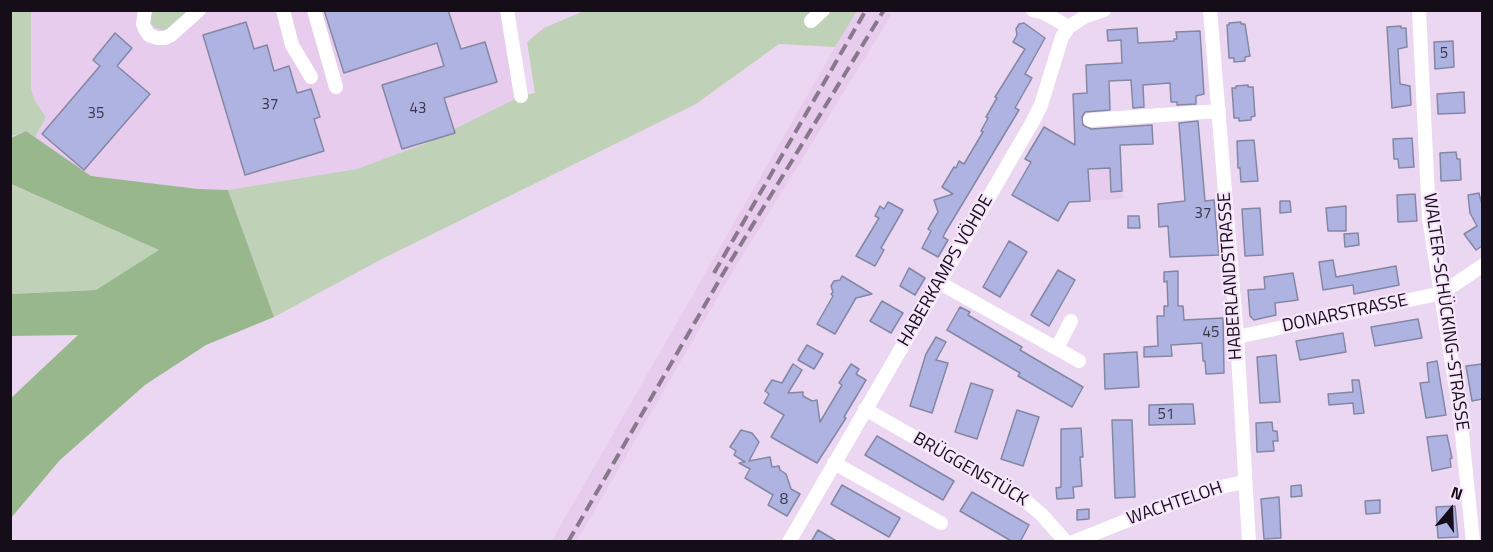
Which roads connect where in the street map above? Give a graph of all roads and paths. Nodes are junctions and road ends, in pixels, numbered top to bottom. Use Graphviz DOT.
graph roads {
  1 [pos="145,10"];
  2 [pos="199,10"];
  3 [pos="283,10"];
  4 [pos="314,10"];
  5 [pos="507,10"];
  6 [pos="823,10"];
  7 [pos="1033,10"];
  8 [pos="1104,10"];
  9 [pos="1210,10"];
  10 [pos="1419,10"];
  11 [pos="811,21"];
  12 [pos="1070,27"];
  13 [pos="311,76"];
  14 [pos="336,87"];
  15 [pos="521,96"];
  16 [pos="1219,111"];
  17 [pos="1090,120"];
  18 [pos="1482,266"];
  19 [pos="940,283"];
  20 [pos="1442,293"];
  21 [pos="1071,321"];
  22 [pos="1237,337"];
  23 [pos="1057,348"];
  24 [pos="1080,361"];
  25 [pos="865,410"];
  26 [pos="834,463"];
  27 [pos="1244,482"];
  28 [pos="941,524"];
  29 [pos="789,542"];
  30 [pos="1066,542"];
  31 [pos="1072,542"];
  32 [pos="1249,542"];
  33 [pos="1473,542"];
  1 -- 2 [label="street"];
  3 -- 13 [label="street"];
  4 -- 14 [label="street"];
  5 -- 15 [label="street"];
  6 -- 11 [label="street"];
  7 -- 12 [label="street"];
  8 -- 12 [label="street"];
  9 -- 16 [label="street, HABERLANDSTRASSE"];
  10 -- 20 [label="street, WALTER-SCHÜCKING-STRASSE"];
  12 -- 19 [label="street, HABERKAMPS VÖHDE"];
  16 -- 17 [label="street"];
  16 -- 22 [label="street, HABERLANDSTRASSE"];
  18 -- 20 [label="street, DONARSTRASSE"];
  19 -- 23 [label="street"];
  19 -- 25 [label="street, HABERKAMPS VÖHDE"];
  20 -- 22 [label="street, DONARSTRASSE"];
  20 -- 33 [label="street, WALTER-SCHÜCKING-STRASSE"];
  21 -- 23 [label="street"];
  22 -- 27 [label="street, HABERLANDSTRASSE"];
  23 -- 24 [label="street"];
  25 -- 26 [label="street, HABERKAMPS VÖHDE"];
  25 -- 30 [label="street, BRÜGGENSTÜCK"];
  26 -- 28 [label="street"];
  26 -- 29 [label="street, HABERKAMPS VÖHDE"];
  27 -- 31 [label="street, WACHTELOH"];
  27 -- 32 [label="street, HABERLANDSTRASSE"];
}
